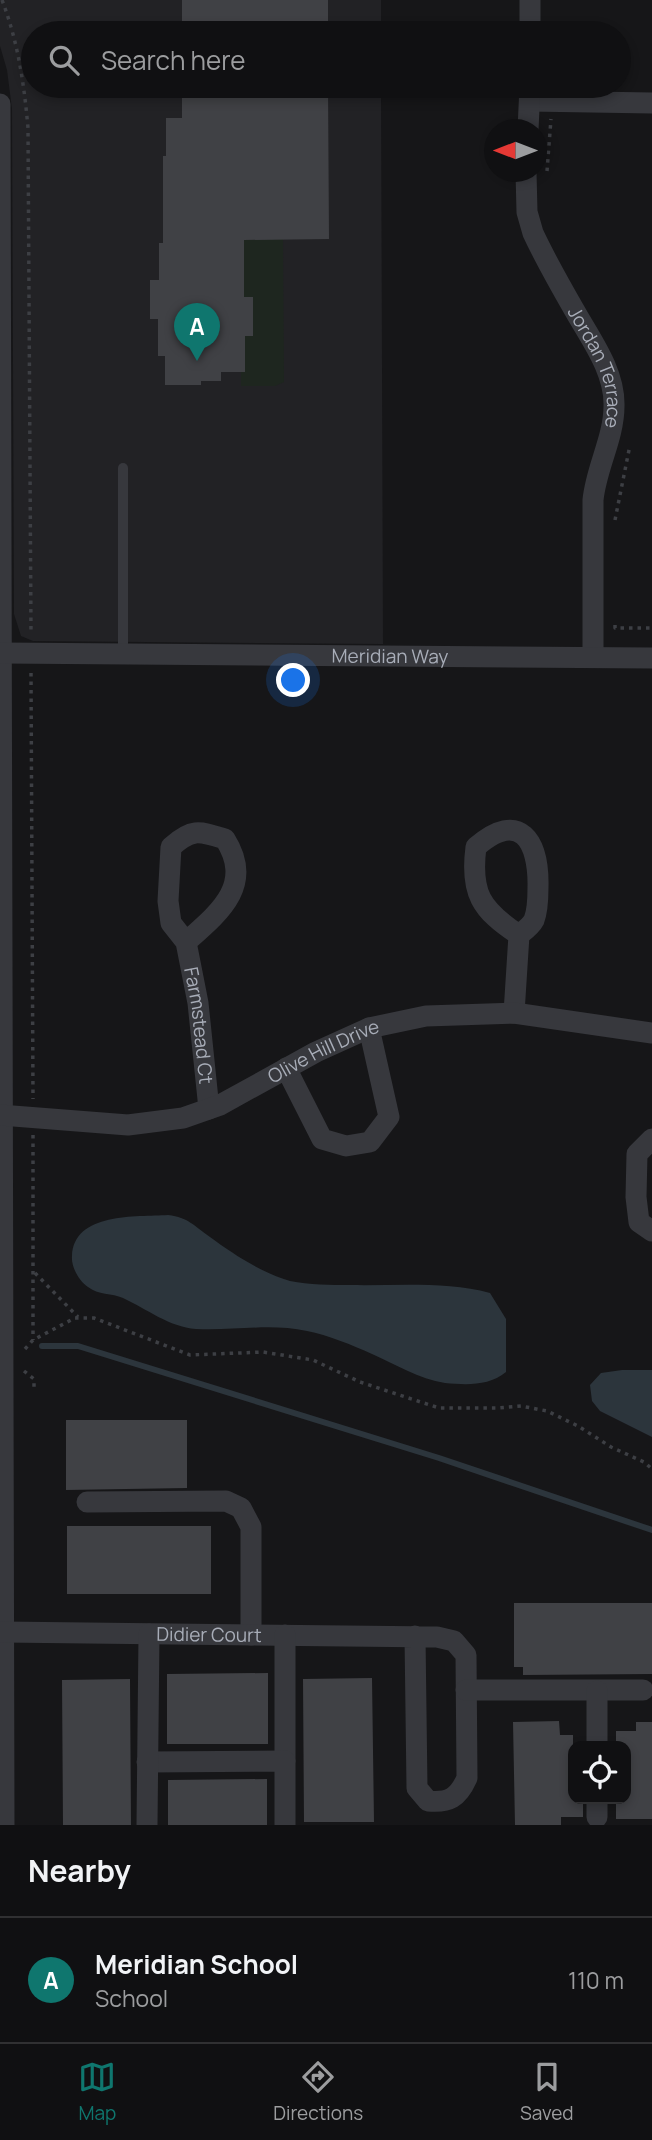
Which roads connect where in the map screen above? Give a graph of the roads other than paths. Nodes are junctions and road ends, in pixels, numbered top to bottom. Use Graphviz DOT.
graph roads {
  1 [pos="530,0"];
  2 [pos="530,21"];
  3 [pos="530,98"];
  4 [pos="584,98"];
  5 [pos="652,103"];
  6 [pos="0,104"];
  7 [pos="529,119"];
  8 [pos="526,182"];
  9 [pos="1,192"];
  10 [pos="123,468"];
  11 [pos="1,506"];
  12 [pos="2,653"];
  13 [pos="124,653"];
  14 [pos="593,657"];
  15 [pos="652,658"];
  16 [pos="1,810"];
  17 [pos="519,935"];
  18 [pos="186,942"];
  19 [pos="513,1013"];
  20 [pos="369,1028"];
  21 [pos="652,1033"];
  22 [pos="286,1068"];
  23 [pos="209,1109"];
  24 [pos="1,1115"];
  25 [pos="652,1139"];
  26 [pos="652,1231"];
  27 [pos="87,1502"];
  28 [pos="3,1632"];
  29 [pos="149,1634"];
  30 [pos="251,1635"];
  31 [pos="285,1635"];
  32 [pos="415,1636"];
  33 [pos="466,1690"];
  34 [pos="643,1690"];
  35 [pos="597,1691"];
  36 [pos="597,1741"];
  37 [pos="285,1761"];
  38 [pos="147,1762"];
  39 [pos="4,1825"];
  40 [pos="147,1825"];
  41 [pos="285,1825"];
  1 -- 2 [label="street"];
  3 -- 7 [label="street"];
  4 -- 5 [label="street"];
  6 -- 9 [label="street"];
  8 -- 14 [label="street, Jordan Terrace"];
  9 -- 11 [label="street"];
  10 -- 13 [label="lane"];
  11 -- 12 [label="street"];
  12 -- 13 [label="street, Meridian Way"];
  12 -- 16 [label="street"];
  13 -- 14 [label="street, Meridian Way"];
  14 -- 15 [label="street, Meridian Way"];
  16 -- 24 [label="street"];
  17 -- 17 [label="street"];
  17 -- 19 [label="street"];
  18 -- 18 [label="street, Farmstead Ct"];
  18 -- 23 [label="street, Farmstead Ct"];
  19 -- 20 [label="street, Olive Hill Drive"];
  19 -- 21 [label="street, Olive Hill Drive"];
  20 -- 22 [label="street, Olive Hill Drive"];
  20 -- 22 [label="street"];
  22 -- 23 [label="street, Olive Hill Drive"];
  23 -- 24 [label="street, Olive Hill Drive"];
  24 -- 28 [label="street"];
  25 -- 26 [label="street"];
  27 -- 30 [label="street"];
  28 -- 29 [label="street, Didier Court"];
  28 -- 39 [label="street"];
  29 -- 30 [label="street, Didier Court"];
  29 -- 38 [label="street"];
  30 -- 31 [label="street, Didier Court"];
  31 -- 32 [label="street, Didier Court"];
  31 -- 37 [label="street"];
  32 -- 33 [label="street, Didier Court"];
  32 -- 33 [label="street, Didier Court"];
  33 -- 35 [label="street"];
  34 -- 35 [label="street"];
  35 -- 36 [label="street"];
  37 -- 38 [label="street"];
  37 -- 41 [label="street"];
  38 -- 40 [label="street"];
}
